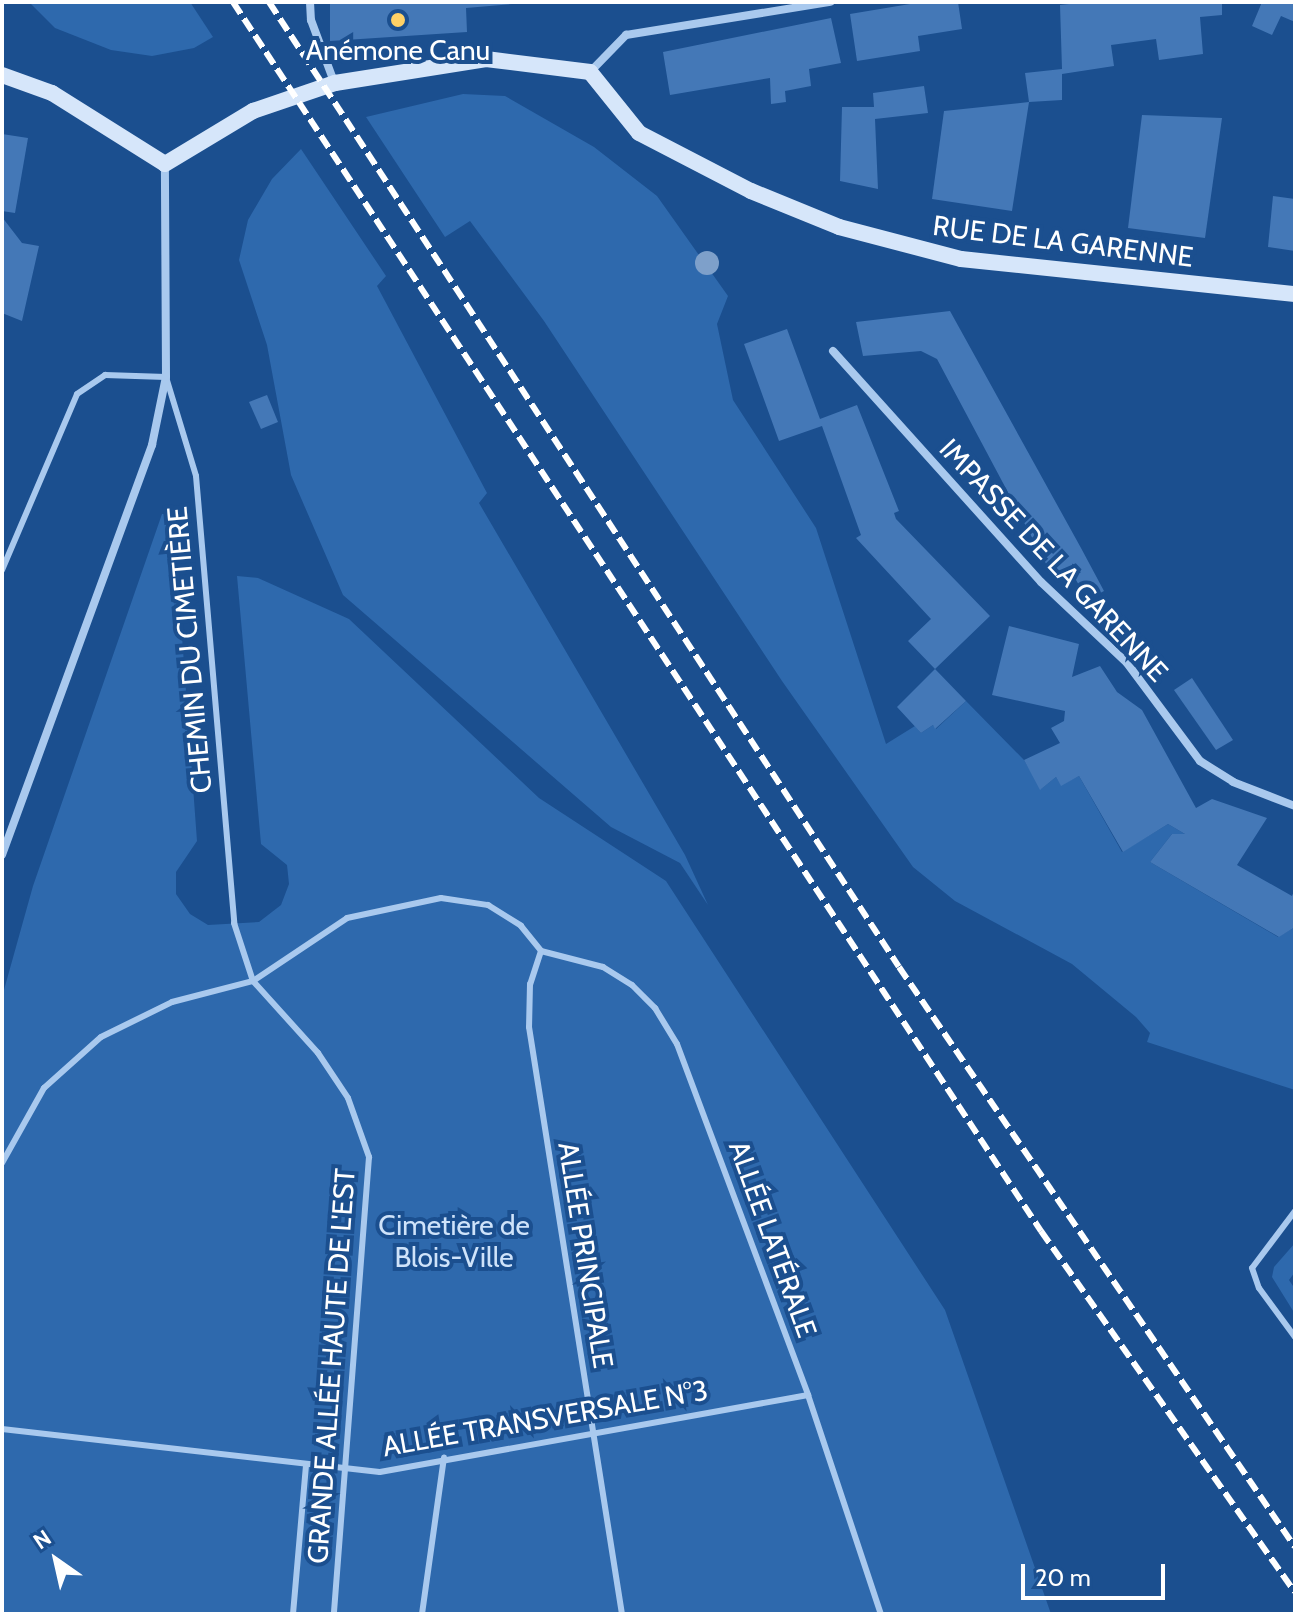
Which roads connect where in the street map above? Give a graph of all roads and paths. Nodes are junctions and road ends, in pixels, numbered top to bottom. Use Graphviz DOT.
graph roads {
  1 [pos="310,2"];
  2 [pos="830,2"];
  3 [pos="590,72"];
  4 [pos="2,75"];
  5 [pos="335,83"];
  6 [pos="165,164"];
  7 [pos="1295,294"];
  8 [pos="833,351"];
  9 [pos="166,377"];
  10 [pos="2,570"];
  11 [pos="1295,806"];
  12 [pos="2,855"];
  13 [pos="234,923"];
  14 [pos="541,951"];
  15 [pos="253,981"];
  16 [pos="2,1163"];
  17 [pos="1295,1211"];
  18 [pos="1295,1337"];
  19 [pos="808,1395"];
  20 [pos="2,1429"];
  21 [pos="591,1431"];
  22 [pos="444,1458"];
  23 [pos="306,1465"];
  24 [pos="345,1466"];
  25 [pos="293,1614"];
  26 [pos="334,1614"];
  27 [pos="422,1614"];
  28 [pos="622,1614"];
  29 [pos="881,1614"];
  1 -- 5 [label="street"];
  2 -- 3 [label="street"];
  3 -- 5 [label="street"];
  3 -- 7 [label="street, RUE DE LA GARENNE"];
  4 -- 6 [label="street"];
  5 -- 6 [label="street"];
  6 -- 9 [label="street"];
  8 -- 11 [label="street, IMPASSE DE LA GARENNE"];
  9 -- 10 [label="lane"];
  9 -- 12 [label="street"];
  9 -- 13 [label="lane, CHEMIN DU CIMETIÈRE"];
  13 -- 15 [label="lane, GRANDE ALLÉE HAUTE DE L'EST"];
  14 -- 15 [label="lane"];
  14 -- 19 [label="lane, ALLÉE LATÉRALE"];
  14 -- 21 [label="lane, ALLÉE PRINCIPALE"];
  15 -- 16 [label="lane"];
  15 -- 24 [label="lane, GRANDE ALLÉE HAUTE DE L'EST"];
  17 -- 18 [label="lane"];
  19 -- 21 [label="lane, ALLÉE TRANSVERSALE N°3"];
  19 -- 29 [label="lane, ALLÉE LATÉRALE"];
  20 -- 23 [label="lane, ALLÉE TRANSVERSALE N°3"];
  21 -- 22 [label="lane, ALLÉE TRANSVERSALE N°3"];
  21 -- 28 [label="lane, ALLÉE PRINCIPALE"];
  22 -- 24 [label="lane, ALLÉE TRANSVERSALE N°3"];
  22 -- 27 [label="lane"];
  23 -- 24 [label="lane, ALLÉE TRANSVERSALE N°3"];
  23 -- 25 [label="lane"];
  24 -- 26 [label="lane, GRANDE ALLÉE HAUTE DE L'EST"];
}
